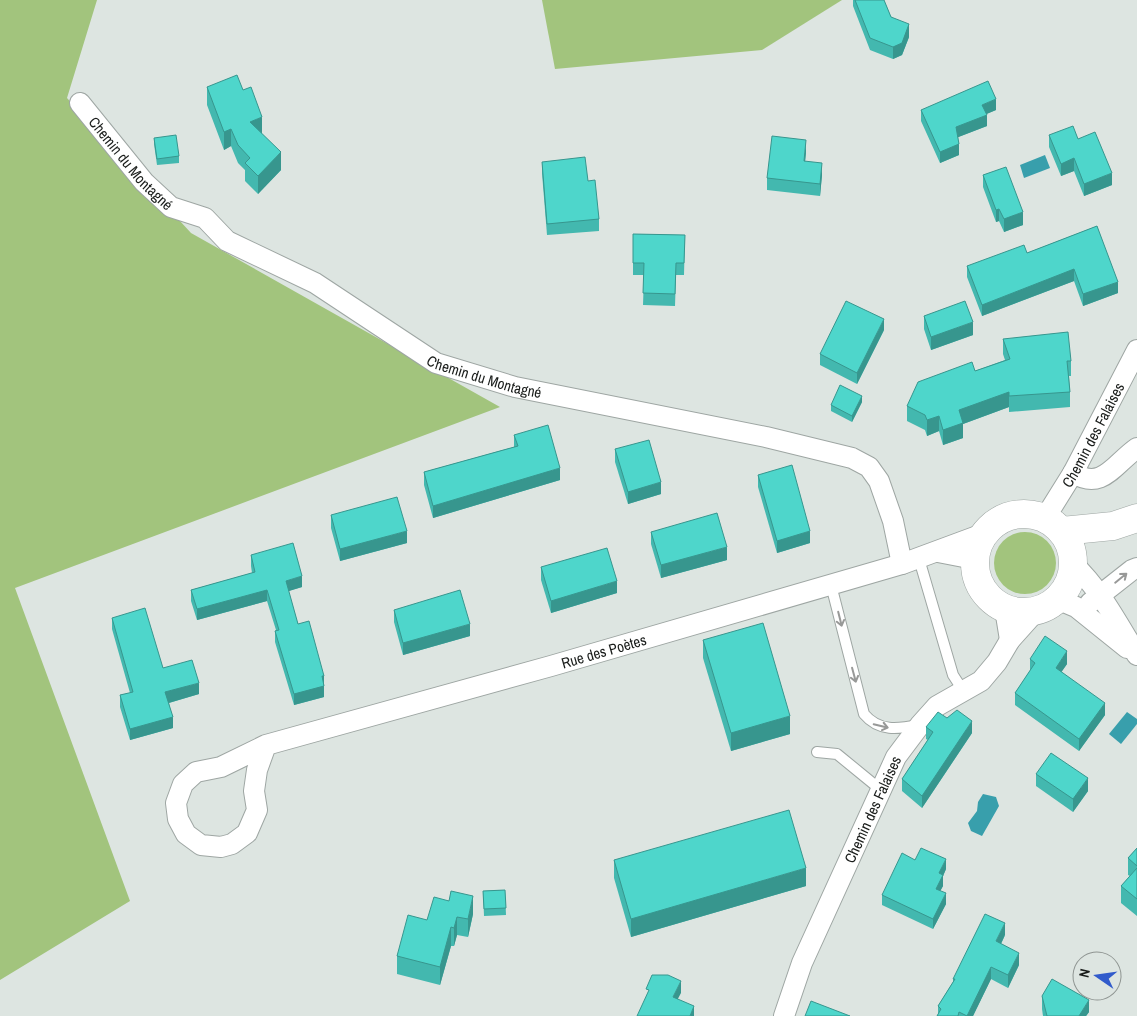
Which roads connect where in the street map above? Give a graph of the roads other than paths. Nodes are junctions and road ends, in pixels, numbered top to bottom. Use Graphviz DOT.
graph roads {
  1 [pos="80,103"];
  2 [pos="1137,350"];
  3 [pos="1137,448"];
  4 [pos="1072,473"];
  5 [pos="1125,522"];
  6 [pos="983,534"];
  7 [pos="1063,541"];
  8 [pos="938,552"];
  9 [pos="974,559"];
  10 [pos="911,561"];
  11 [pos="1137,568"];
  12 [pos="831,585"];
  13 [pos="1100,595"];
  14 [pos="1057,606"];
  15 [pos="1005,609"];
  16 [pos="1010,640"];
  17 [pos="1137,655"];
  18 [pos="964,692"];
  19 [pos="920,725"];
  20 [pos="266,745"];
  21 [pos="817,752"];
  22 [pos="881,790"];
  23 [pos="784,1016"];
  1 -- 10 [label="street, Chemin du Montagné"];
  2 -- 4 [label="street, Chemin des Falaises"];
  3 -- 4 [label="street"];
  4 -- 7 [label="street, Chemin des Falaises"];
  5 -- 7 [label="street"];
  6 -- 7 [label="street"];
  6 -- 8 [label="street, Rue des Poètes"];
  6 -- 9 [label="street"];
  7 -- 13 [label="street"];
  7 -- 14 [label="street"];
  8 -- 9 [label="street"];
  8 -- 10 [label="street, Rue des Poètes"];
  9 -- 15 [label="street"];
  10 -- 12 [label="street, Rue des Poètes"];
  10 -- 18 [label="lane"];
  13 -- 11 [label="street, one-way"];
  12 -- 19 [label="lane, one-way"];
  12 -- 20 [label="street, Rue des Poètes"];
  13 -- 14 [label="street"];
  13 -- 17 [label="street"];
  14 -- 15 [label="street"];
  14 -- 16 [label="street, Chemin des Falaises"];
  14 -- 17 [label="street"];
  15 -- 16 [label="street"];
  16 -- 18 [label="street, Chemin des Falaises"];
  18 -- 19 [label="street, Chemin des Falaises"];
  19 -- 22 [label="street, Chemin des Falaises"];
  20 -- 20 [label="street, Rue des Poètes"];
  21 -- 22 [label="lane"];
  22 -- 23 [label="street, Chemin des Falaises"];
}
